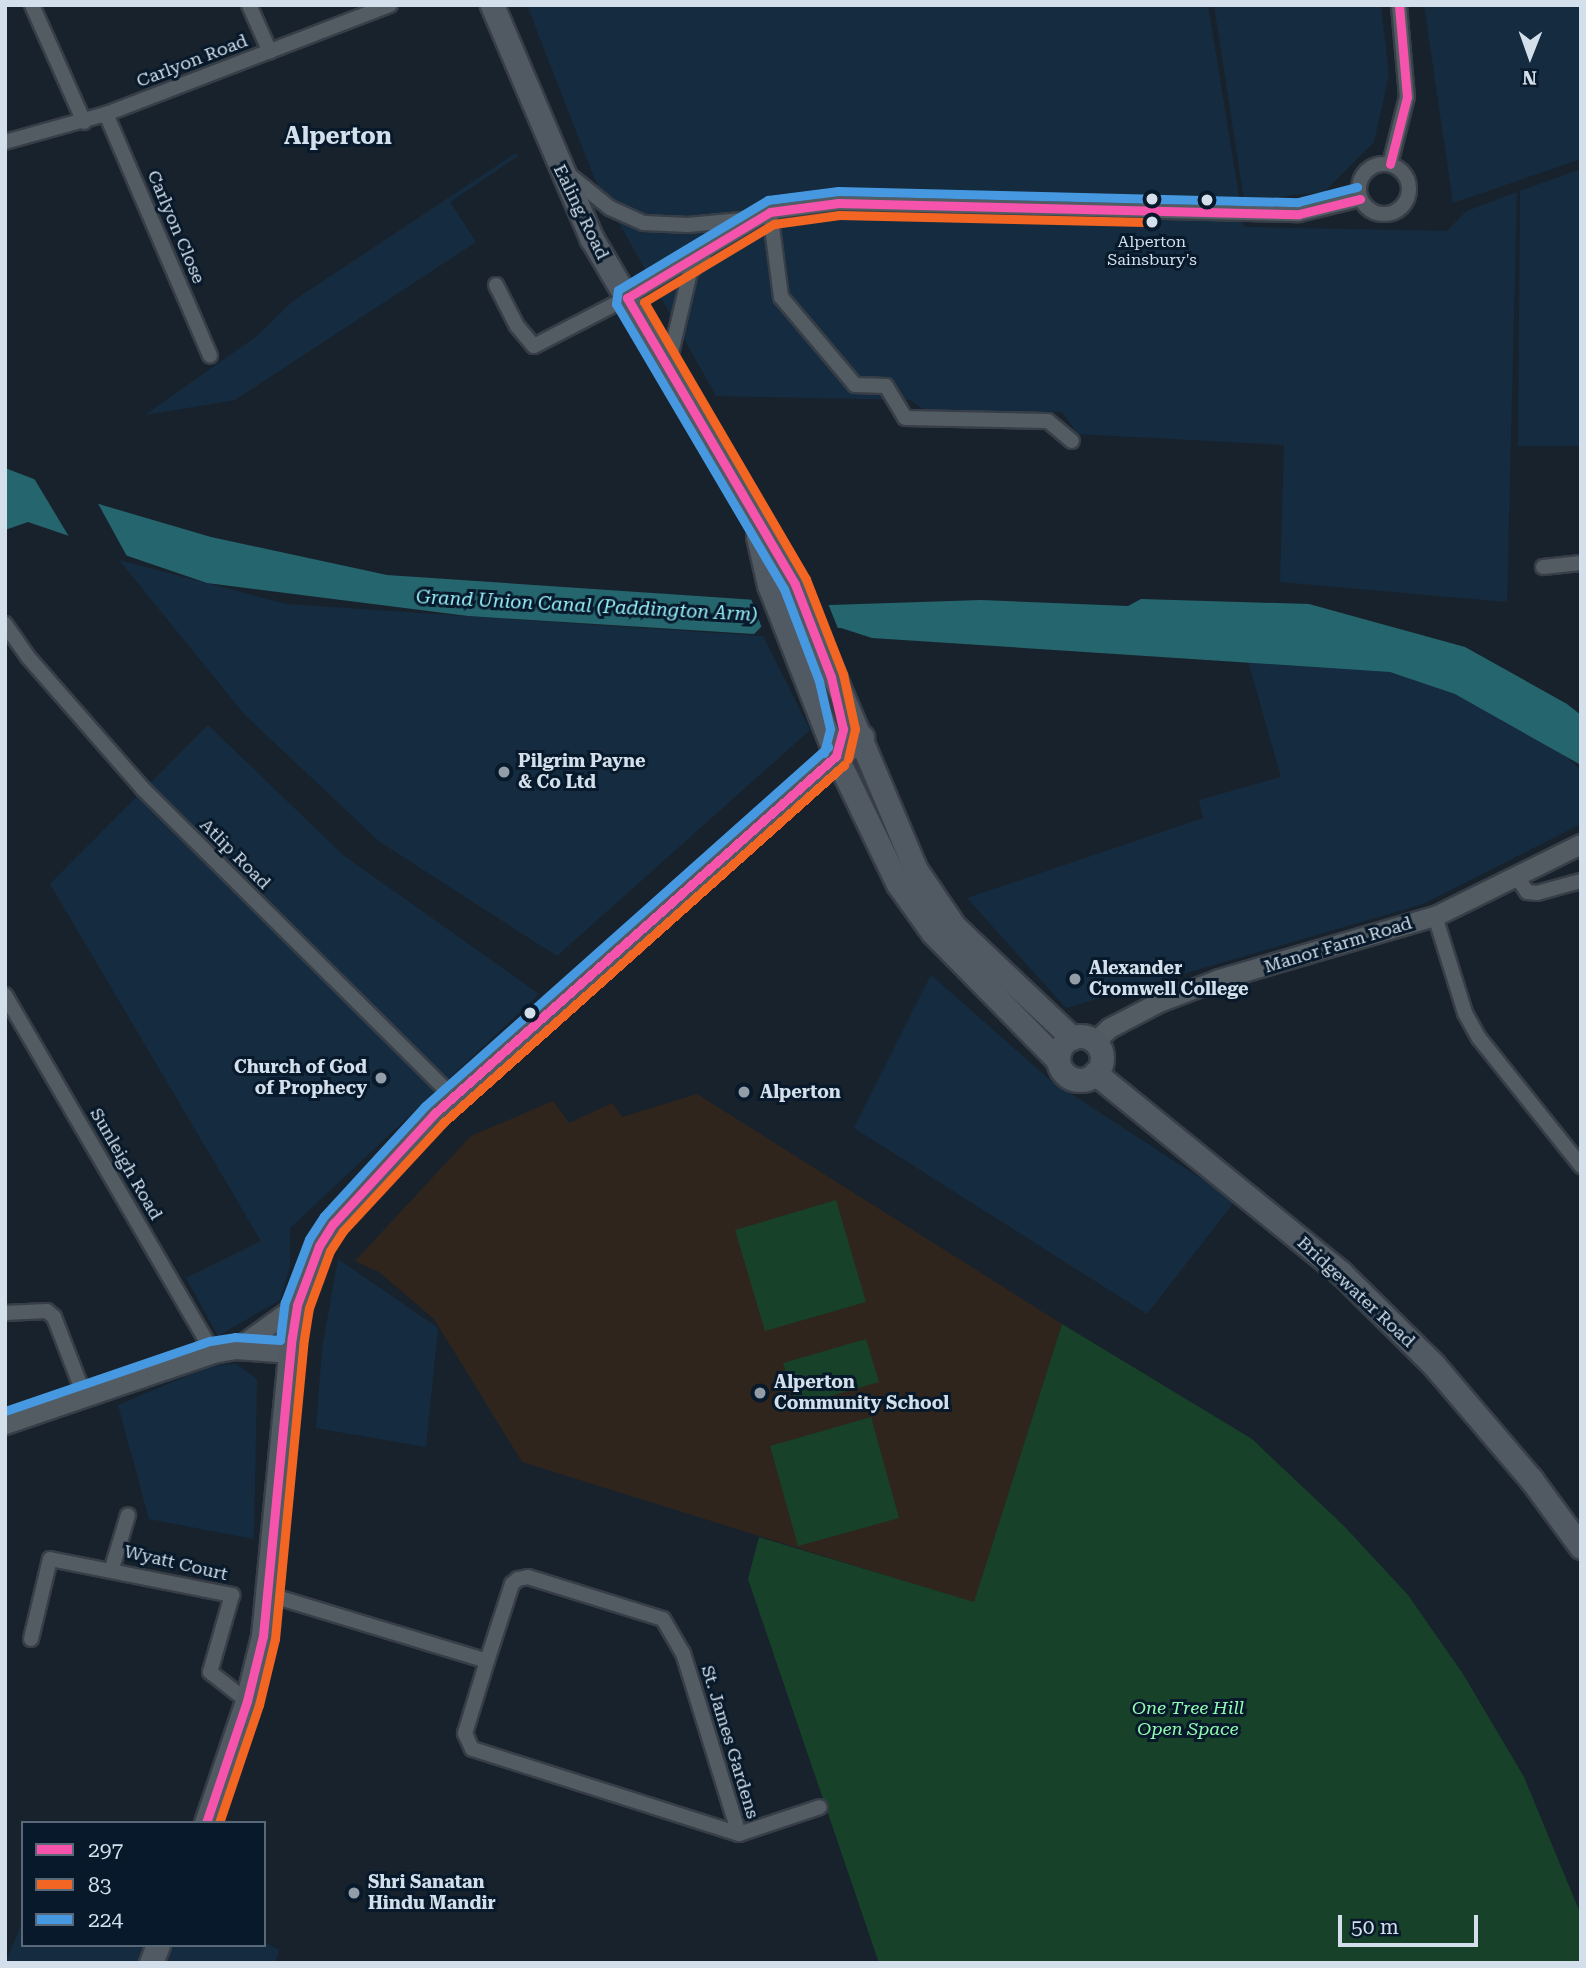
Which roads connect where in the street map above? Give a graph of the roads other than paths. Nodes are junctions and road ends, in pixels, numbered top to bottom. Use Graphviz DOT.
graph roads {
  1 [pos="32,5"];
  2 [pos="249,5"];
  3 [pos="390,5"];
  4 [pos="492,5"];
  5 [pos="1399,5"];
  6 [pos="270,52"];
  7 [pos="106,114"];
  8 [pos="84,122"];
  9 [pos="5,142"];
  10 [pos="557,163"];
  11 [pos="1390,164"];
  12 [pos="1360,199"];
  13 [pos="765,215"];
  14 [pos="712,245"];
  15 [pos="496,285"];
  16 [pos="627,298"];
  17 [pos="210,356"];
  18 [pos="667,366"];
  19 [pos="1072,441"];
  20 [pos="753,517"];
  21 [pos="1581,563"];
  22 [pos="1543,567"];
  23 [pos="5,624"];
  24 [pos="831,677"];
  25 [pos="862,737"];
  26 [pos="836,757"];
  27 [pos="1581,844"];
  28 [pos="1517,877"];
  29 [pos="1581,881"];
  30 [pos="1435,916"];
  31 [pos="5,995"];
  32 [pos="1083,1040"];
  33 [pos="1058,1060"];
  34 [pos="1095,1073"];
  35 [pos="453,1097"];
  36 [pos="1581,1166"];
  37 [pos="298,1305"];
  38 [pos="5,1313"];
  39 [pos="236,1349"];
  40 [pos="213,1353"];
  41 [pos="290,1353"];
  42 [pos="85,1397"];
  43 [pos="5,1424"];
  44 [pos="128,1515"];
  45 [pos="1581,1547"];
  46 [pos="112,1568"];
  47 [pos="270,1595"];
  48 [pos="30,1639"];
  49 [pos="487,1661"];
  50 [pos="247,1701"];
  51 [pos="820,1807"];
  52 [pos="207,1821"];
  53 [pos="739,1834"];
  1 -- 8 [label="street"];
  2 -- 6 [label="street"];
  3 -- 6 [label="street, Carlyon Road"];
  4 -- 10 [label="main road, Ealing Road"];
  5 -- 11 [label="street"];
  6 -- 7 [label="street, Carlyon Road"];
  7 -- 8 [label="street, Carlyon Road"];
  7 -- 17 [label="street, Carlyon Close"];
  8 -- 9 [label="street, Carlyon Road"];
  10 -- 13 [label="street"];
  10 -- 16 [label="main road, Ealing Road"];
  11 -- 12 [label="street"];
  11 -- 12 [label="street"];
  12 -- 13 [label="street"];
  13 -- 14 [label="street"];
  13 -- 19 [label="street"];
  14 -- 16 [label="street"];
  14 -- 18 [label="street"];
  15 -- 16 [label="street"];
  16 -- 18 [label="main road, Ealing Road"];
  18 -- 20 [label="main road, Ealing Road"];
  20 -- 24 [label="main road, Ealing Road"];
  20 -- 26 [label="main road, Ealing Road"];
  21 -- 22 [label="street"];
  23 -- 35 [label="street, Atlip Road"];
  24 -- 25 [label="main road, Ealing Road"];
  24 -- 26 [label="main road"];
  25 -- 26 [label="main road"];
  25 -- 32 [label="main road"];
  26 -- 33 [label="main road"];
  26 -- 35 [label="main road"];
  27 -- 28 [label="street, Manor Farm Road"];
  28 -- 29 [label="street"];
  28 -- 30 [label="street, Manor Farm Road"];
  30 -- 32 [label="street, Manor Farm Road"];
  30 -- 36 [label="street"];
  31 -- 40 [label="street, Sunleigh Road"];
  32 -- 33 [label="main road"];
  32 -- 34 [label="main road"];
  33 -- 34 [label="main road"];
  34 -- 45 [label="main road, Bridgewater Road"];
  35 -- 37 [label="main road"];
  37 -- 39 [label="street"];
  37 -- 41 [label="main road"];
  38 -- 42 [label="street"];
  39 -- 40 [label="street"];
  39 -- 41 [label="street"];
  40 -- 42 [label="street"];
  41 -- 47 [label="main road"];
  42 -- 43 [label="street"];
  44 -- 46 [label="street, Wyatt Court"];
  46 -- 48 [label="street, Wyatt Court"];
  46 -- 50 [label="street, Wyatt Court"];
  47 -- 49 [label="street"];
  47 -- 50 [label="main road"];
  49 -- 53 [label="street, St. James Gardens"];
  49 -- 53 [label="street, St. James Gardens"];
  50 -- 52 [label="main road"];
  51 -- 53 [label="street"];
}
